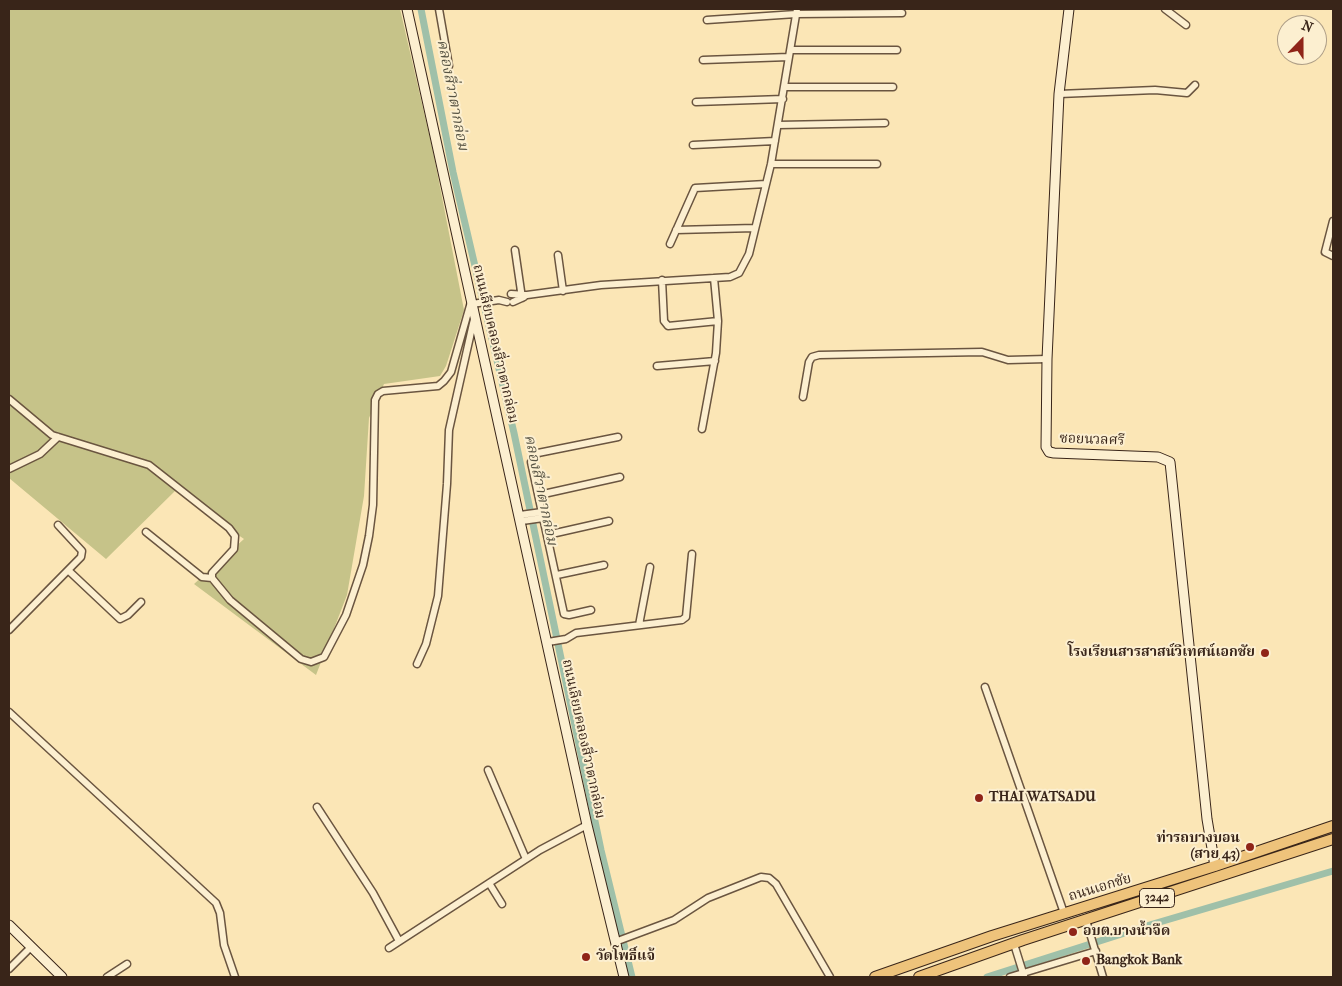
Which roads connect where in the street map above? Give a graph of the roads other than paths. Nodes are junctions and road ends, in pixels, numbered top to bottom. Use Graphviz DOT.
graph roads {
  1 [pos="407,9"];
  2 [pos="439,9"];
  3 [pos="1069,9"];
  4 [pos="1165,9"];
  5 [pos="797,12"];
  6 [pos="902,13"];
  7 [pos="707,20"];
  8 [pos="1186,25"];
  9 [pos="897,50"];
  10 [pos="790,53"];
  11 [pos="703,60"];
  12 [pos="450,66"];
  13 [pos="1195,85"];
  14 [pos="784,87"];
  15 [pos="893,87"];
  16 [pos="1059,94"];
  17 [pos="782,99"];
  18 [pos="696,102"];
  19 [pos="885,123"];
  20 [pos="778,124"];
  21 [pos="775,141"];
  22 [pos="693,145"];
  23 [pos="771,164"];
  24 [pos="877,164"];
  25 [pos="766,184"];
  26 [pos="1333,221"];
  27 [pos="755,228"];
  28 [pos="676,230"];
  29 [pos="670,244"];
  30 [pos="515,250"];
  31 [pos="558,255"];
  32 [pos="1333,256"];
  33 [pos="714,278"];
  34 [pos="662,280"];
  35 [pos="563,291"];
  36 [pos="524,296"];
  37 [pos="472,302"];
  38 [pos="474,314"];
  39 [pos="718,322"];
  40 [pos="1047,359"];
  41 [pos="715,361"];
  42 [pos="656,366"];
  43 [pos="803,396"];
  44 [pos="9,399"];
  45 [pos="702,429"];
  46 [pos="58,437"];
  47 [pos="618,437"];
  48 [pos="9,469"];
  49 [pos="620,477"];
  50 [pos="539,495"];
  51 [pos="540,516"];
  52 [pos="524,518"];
  53 [pos="609,521"];
  54 [pos="58,525"];
  55 [pos="146,532"];
  56 [pos="547,535"];
  57 [pos="692,554"];
  58 [pos="604,565"];
  59 [pos="650,567"];
  60 [pos="69,571"];
  61 [pos="557,575"];
  62 [pos="212,578"];
  63 [pos="141,602"];
  64 [pos="591,610"];
  65 [pos="638,625"];
  66 [pos="9,630"];
  67 [pos="551,641"];
  68 [pos="417,664"];
  69 [pos="985,687"];
  70 [pos="9,712"];
  71 [pos="488,770"];
  72 [pos="317,807"];
  73 [pos="588,824"];
  74 [pos="1333,826"];
  75 [pos="1333,839"];
  76 [pos="526,859"];
  77 [pos="1214,866"];
  78 [pos="489,883"];
  79 [pos="502,904"];
  80 [pos="1064,913"];
  81 [pos="1086,920"];
  82 [pos="9,925"];
  83 [pos="399,941"];
  84 [pos="617,941"];
  85 [pos="976,942"];
  86 [pos="1014,944"];
  87 [pos="31,947"];
  88 [pos="389,948"];
  89 [pos="1096,949"];
  90 [pos="980,956"];
  91 [pos="127,964"];
  92 [pos="9,969"];
  93 [pos="1023,973"];
  94 [pos="62,977"];
  95 [pos="107,977"];
  96 [pos="234,977"];
  97 [pos="624,977"];
  98 [pos="830,977"];
  99 [pos="875,977"];
  100 [pos="920,977"];
  101 [pos="1010,977"];
  102 [pos="1103,977"];
  1 -- 37 [label="street, ถนนเลียบคลองสี่วาตากล่อม"];
  2 -- 12 [label="street"];
  3 -- 16 [label="street, ซอยนวลศรี"];
  4 -- 8 [label="street"];
  5 -- 6 [label="street"];
  5 -- 7 [label="street"];
  5 -- 10 [label="street"];
  9 -- 10 [label="street"];
  10 -- 11 [label="street"];
  10 -- 14 [label="street"];
  13 -- 16 [label="street"];
  14 -- 15 [label="street"];
  14 -- 17 [label="street"];
  16 -- 40 [label="street, ซอยนวลศรี"];
  17 -- 18 [label="street"];
  17 -- 20 [label="street"];
  19 -- 20 [label="street"];
  20 -- 21 [label="street"];
  21 -- 22 [label="street"];
  21 -- 23 [label="street"];
  23 -- 24 [label="street"];
  23 -- 25 [label="street"];
  25 -- 27 [label="street"];
  25 -- 28 [label="street"];
  26 -- 32 [label="street"];
  27 -- 28 [label="street"];
  27 -- 33 [label="street"];
  28 -- 29 [label="street"];
  30 -- 36 [label="street"];
  31 -- 35 [label="street"];
  33 -- 34 [label="street"];
  33 -- 39 [label="street"];
  34 -- 35 [label="street"];
  34 -- 39 [label="street"];
  35 -- 36 [label="street"];
  36 -- 37 [label="street"];
  37 -- 38 [label="street, ถนนเลียบคลองสี่วาตากล่อม"];
  37 -- 62 [label="street"];
  38 -- 52 [label="street, ถนนเลียบคลองสี่วาตากล่อม"];
  38 -- 68 [label="street"];
  39 -- 41 [label="street"];
  40 -- 43 [label="street"];
  40 -- 77 [label="street, ซอยนวลศรี"];
  41 -- 42 [label="street"];
  41 -- 45 [label="street"];
  44 -- 46 [label="street"];
  46 -- 48 [label="street"];
  46 -- 62 [label="street"];
  47 -- 50 [label="street"];
  49 -- 50 [label="street"];
  50 -- 51 [label="street"];
  51 -- 52 [label="street"];
  51 -- 56 [label="street"];
  52 -- 67 [label="street, ถนนเลียบคลองสี่วาตากล่อม"];
  53 -- 56 [label="street"];
  54 -- 60 [label="street"];
  55 -- 62 [label="street"];
  56 -- 61 [label="street"];
  57 -- 65 [label="street"];
  58 -- 61 [label="street"];
  59 -- 65 [label="street"];
  60 -- 63 [label="street"];
  60 -- 66 [label="street"];
  61 -- 64 [label="street"];
  65 -- 67 [label="street"];
  67 -- 73 [label="street, ถนนเลียบคลองสี่วาตากล่อม"];
  69 -- 80 [label="street"];
  70 -- 96 [label="street"];
  71 -- 76 [label="street"];
  72 -- 83 [label="street"];
  73 -- 76 [label="street"];
  73 -- 84 [label="street, ถนนเลียบคลองสี่วาตากล่อม"];
  74 -- 77 [label="main road, ถนนเอกชัย / 3242"];
  75 -- 81 [label="main road, ถนนเอกชัย / 3242"];
  76 -- 78 [label="street"];
  77 -- 80 [label="main road, ถนนเอกชัย / 3242"];
  78 -- 79 [label="street"];
  78 -- 83 [label="street"];
  80 -- 85 [label="main road, ถนนเอกชัย / 3242"];
  81 -- 86 [label="main road, ถนนเอกชัย / 3242"];
  81 -- 89 [label="street"];
  82 -- 87 [label="street"];
  83 -- 88 [label="street"];
  84 -- 97 [label="street, ถนนเลียบคลองสี่วาตากล่อม"];
  84 -- 98 [label="street"];
  85 -- 90 [label="main road"];
  85 -- 99 [label="main road, ถนนเอกชัย / 3242"];
  86 -- 90 [label="main road, ถนนเอกชัย / 3242"];
  86 -- 93 [label="street"];
  87 -- 92 [label="street"];
  87 -- 94 [label="street"];
  89 -- 93 [label="street"];
  89 -- 102 [label="street"];
  90 -- 100 [label="main road, ถนนเอกชัย / 3242"];
  91 -- 95 [label="street"];
  93 -- 101 [label="street"];
}
